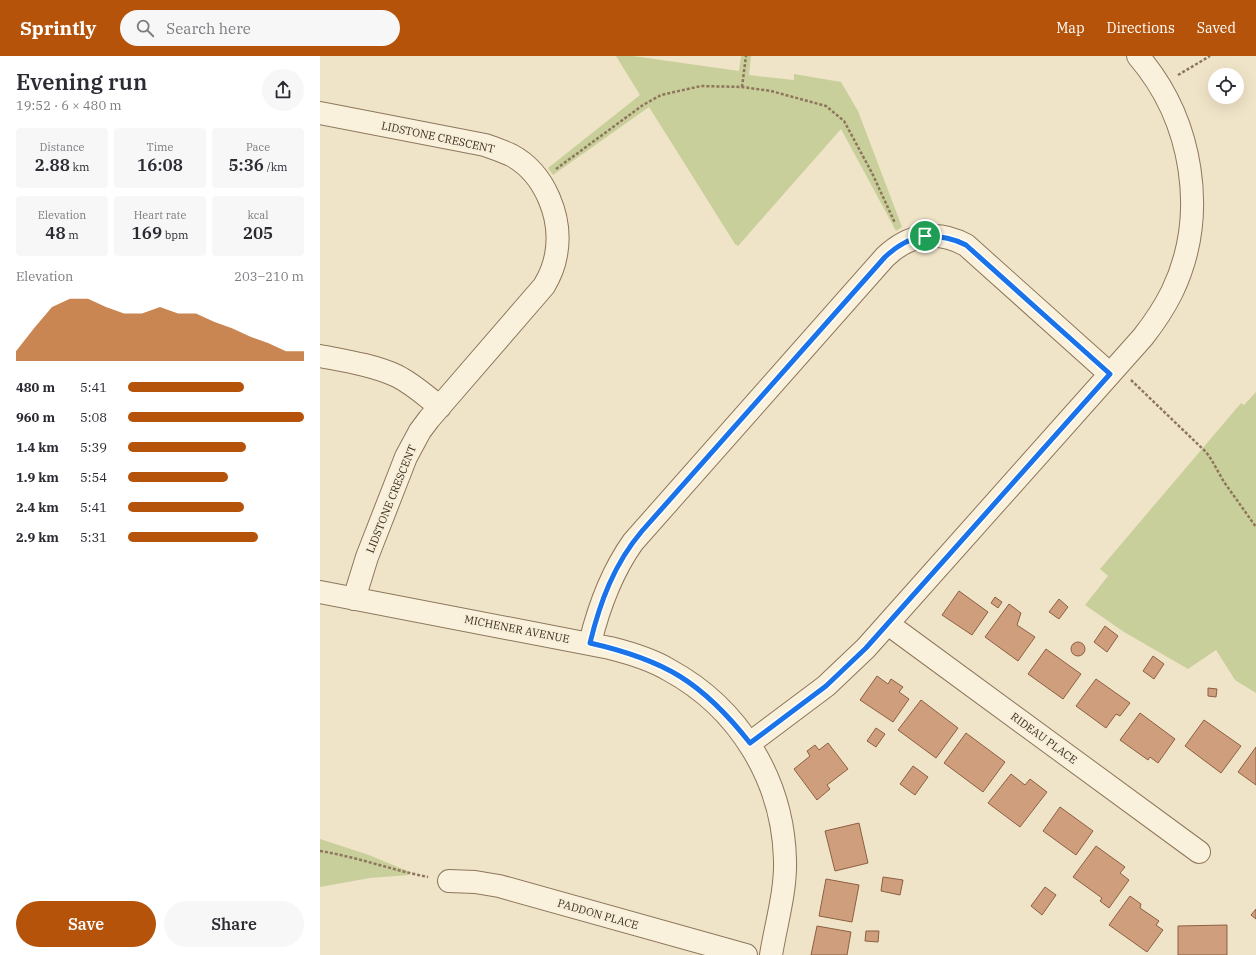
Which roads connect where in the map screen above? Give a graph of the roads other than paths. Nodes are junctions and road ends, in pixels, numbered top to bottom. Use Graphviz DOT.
graph roads {
  1 [pos="1138,56"];
  2 [pos="320,113"];
  3 [pos="320,356"];
  4 [pos="1114,370"];
  5 [pos="440,407"];
  6 [pos="320,592"];
  7 [pos="354,599"];
  8 [pos="888,624"];
  9 [pos="590,643"];
  10 [pos="750,743"];
  11 [pos="1199,852"];
  12 [pos="449,881"];
  13 [pos="746,955"];
  14 [pos="770,955"];
  1 -- 4 [label="street"];
  2 -- 5 [label="street, LIDSTONE CRESCENT"];
  3 -- 5 [label="street"];
  4 -- 8 [label="street"];
  4 -- 9 [label="street"];
  5 -- 7 [label="street, LIDSTONE CRESCENT"];
  6 -- 7 [label="street, MICHENER AVENUE"];
  7 -- 9 [label="street, MICHENER AVENUE"];
  8 -- 10 [label="street"];
  8 -- 11 [label="street, RIDEAU PLACE"];
  9 -- 10 [label="street, MICHENER AVENUE"];
  10 -- 14 [label="street, MICHENER AVENUE"];
  12 -- 13 [label="street, PADDON PLACE"];
}
